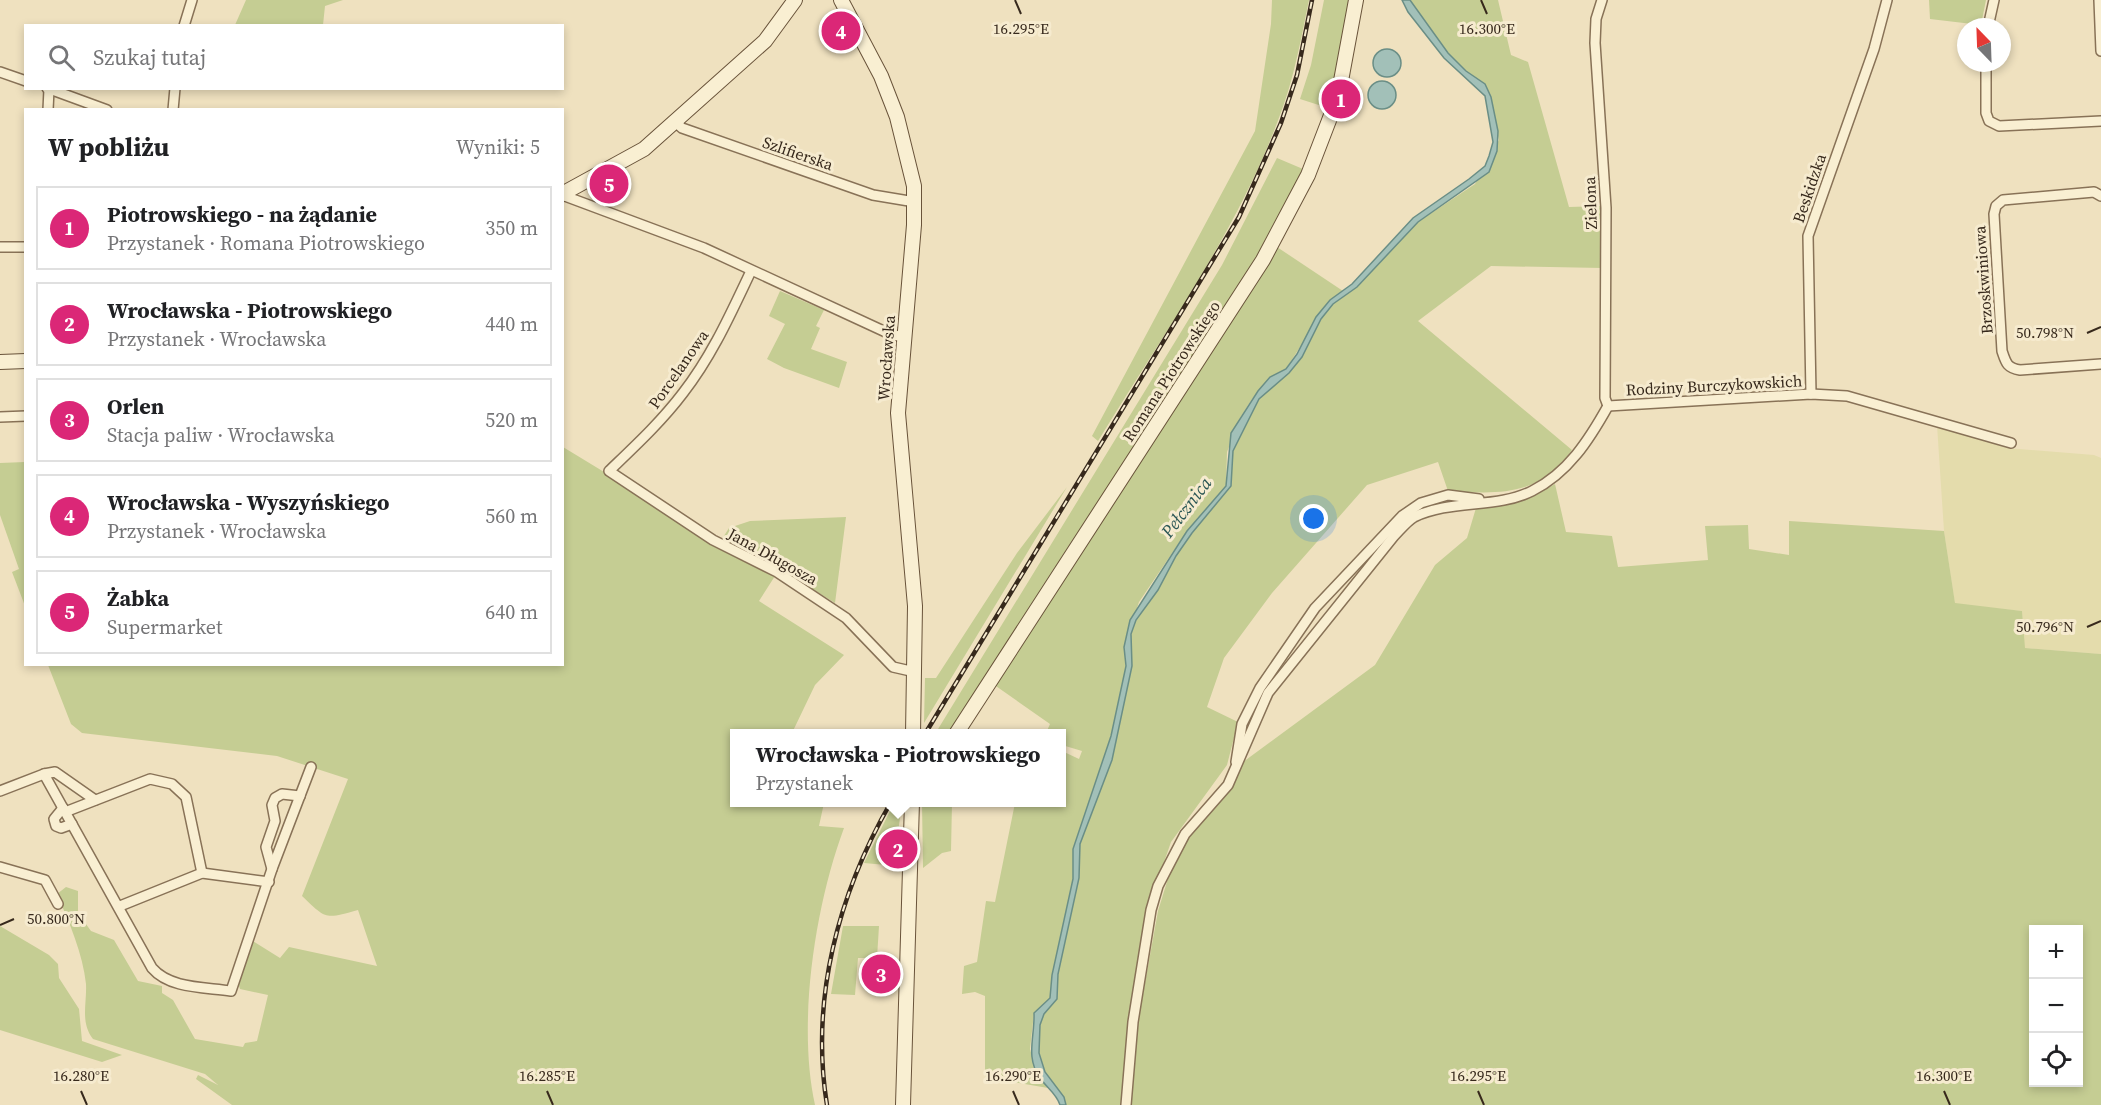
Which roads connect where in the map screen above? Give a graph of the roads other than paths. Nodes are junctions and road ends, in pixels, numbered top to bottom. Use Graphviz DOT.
graph roads {
  1 [pos="192,0"];
  2 [pos="795,0"];
  3 [pos="841,0"];
  4 [pos="1356,0"];
  5 [pos="1602,0"];
  6 [pos="1887,0"];
  7 [pos="1994,0"];
  8 [pos="2099,0"];
  9 [pos="1990,18"];
  10 [pos="185,24"];
  11 [pos="2101,51"];
  12 [pos="0,72"];
  13 [pos="1986,72"];
  14 [pos="24,80"];
  15 [pos="48,90"];
  16 [pos="51,90"];
  17 [pos="175,90"];
  18 [pos="48,108"];
  19 [pos="101,108"];
  20 [pos="172,108"];
  21 [pos="2101,121"];
  22 [pos="675,122"];
  23 [pos="564,193"];
  24 [pos="564,195"];
  25 [pos="2101,196"];
  26 [pos="915,202"];
  27 [pos="0,247"];
  28 [pos="24,247"];
  29 [pos="751,271"];
  30 [pos="903,337"];
  31 [pos="24,361"];
  32 [pos="0,362"];
  33 [pos="2101,364"];
  34 [pos="1811,394"];
  35 [pos="1608,406"];
  36 [pos="24,416"];
  37 [pos="0,417"];
  38 [pos="2011,443"];
  39 [pos="609,471"];
  40 [pos="1491,501"];
  41 [pos="915,672"];
  42 [pos="913,729"];
  43 [pos="959,729"];
  44 [pos="311,767"];
  45 [pos="1234,772"];
  46 [pos="44,774"];
  47 [pos="0,791"];
  48 [pos="300,796"];
  49 [pos="95,800"];
  50 [pos="912,807"];
  51 [pos="64,810"];
  52 [pos="72,824"];
  53 [pos="0,867"];
  54 [pos="272,869"];
  55 [pos="202,873"];
  56 [pos="269,882"];
  57 [pos="58,904"];
  58 [pos="120,906"];
  59 [pos="903,1105"];
  60 [pos="1126,1105"];
  1 -- 10 [label="street"];
  2 -- 22 [label="street"];
  3 -- 26 [label="street, Wrocławska"];
  4 -- 43 [label="street, Romana Piotrowskiego"];
  5 -- 35 [label="street, Zielona"];
  6 -- 34 [label="street, Beskidzka"];
  7 -- 9 [label="street"];
  8 -- 11 [label="street"];
  12 -- 14 [label="street"];
  13 -- 21 [label="street"];
  15 -- 18 [label="street"];
  16 -- 19 [label="street"];
  17 -- 20 [label="street"];
  22 -- 23 [label="street"];
  22 -- 26 [label="street, Szlifierska"];
  24 -- 29 [label="street"];
  25 -- 33 [label="street, Brzoskwiniowa"];
  26 -- 30 [label="street, Wrocławska"];
  27 -- 28 [label="street"];
  29 -- 30 [label="street"];
  29 -- 39 [label="street, Porcelanowa"];
  30 -- 41 [label="street, Wrocławska"];
  31 -- 32 [label="street"];
  34 -- 35 [label="street, Rodziny Burczykowskich"];
  34 -- 38 [label="street, Rodziny Burczykowskich"];
  35 -- 40 [label="street, Rodziny Burczykowskich"];
  36 -- 37 [label="street"];
  39 -- 41 [label="street, Jana Długosza"];
  40 -- 45 [label="street, Rodziny Burczykowskich"];
  40 -- 45 [label="street, Rodziny Burczykowskich"];
  41 -- 42 [label="street, Wrocławska"];
  44 -- 48 [label="street"];
  45 -- 60 [label="street, Rodziny Burczykowskich"];
  46 -- 47 [label="street"];
  46 -- 49 [label="street"];
  46 -- 51 [label="street"];
  48 -- 54 [label="street"];
  48 -- 54 [label="street"];
  49 -- 51 [label="street"];
  49 -- 55 [label="street"];
  50 -- 59 [label="street"];
  51 -- 52 [label="street"];
  51 -- 52 [label="street"];
  52 -- 58 [label="street"];
  53 -- 57 [label="street"];
  54 -- 56 [label="street"];
  55 -- 56 [label="street"];
  55 -- 58 [label="street"];
  56 -- 58 [label="street"];
}
